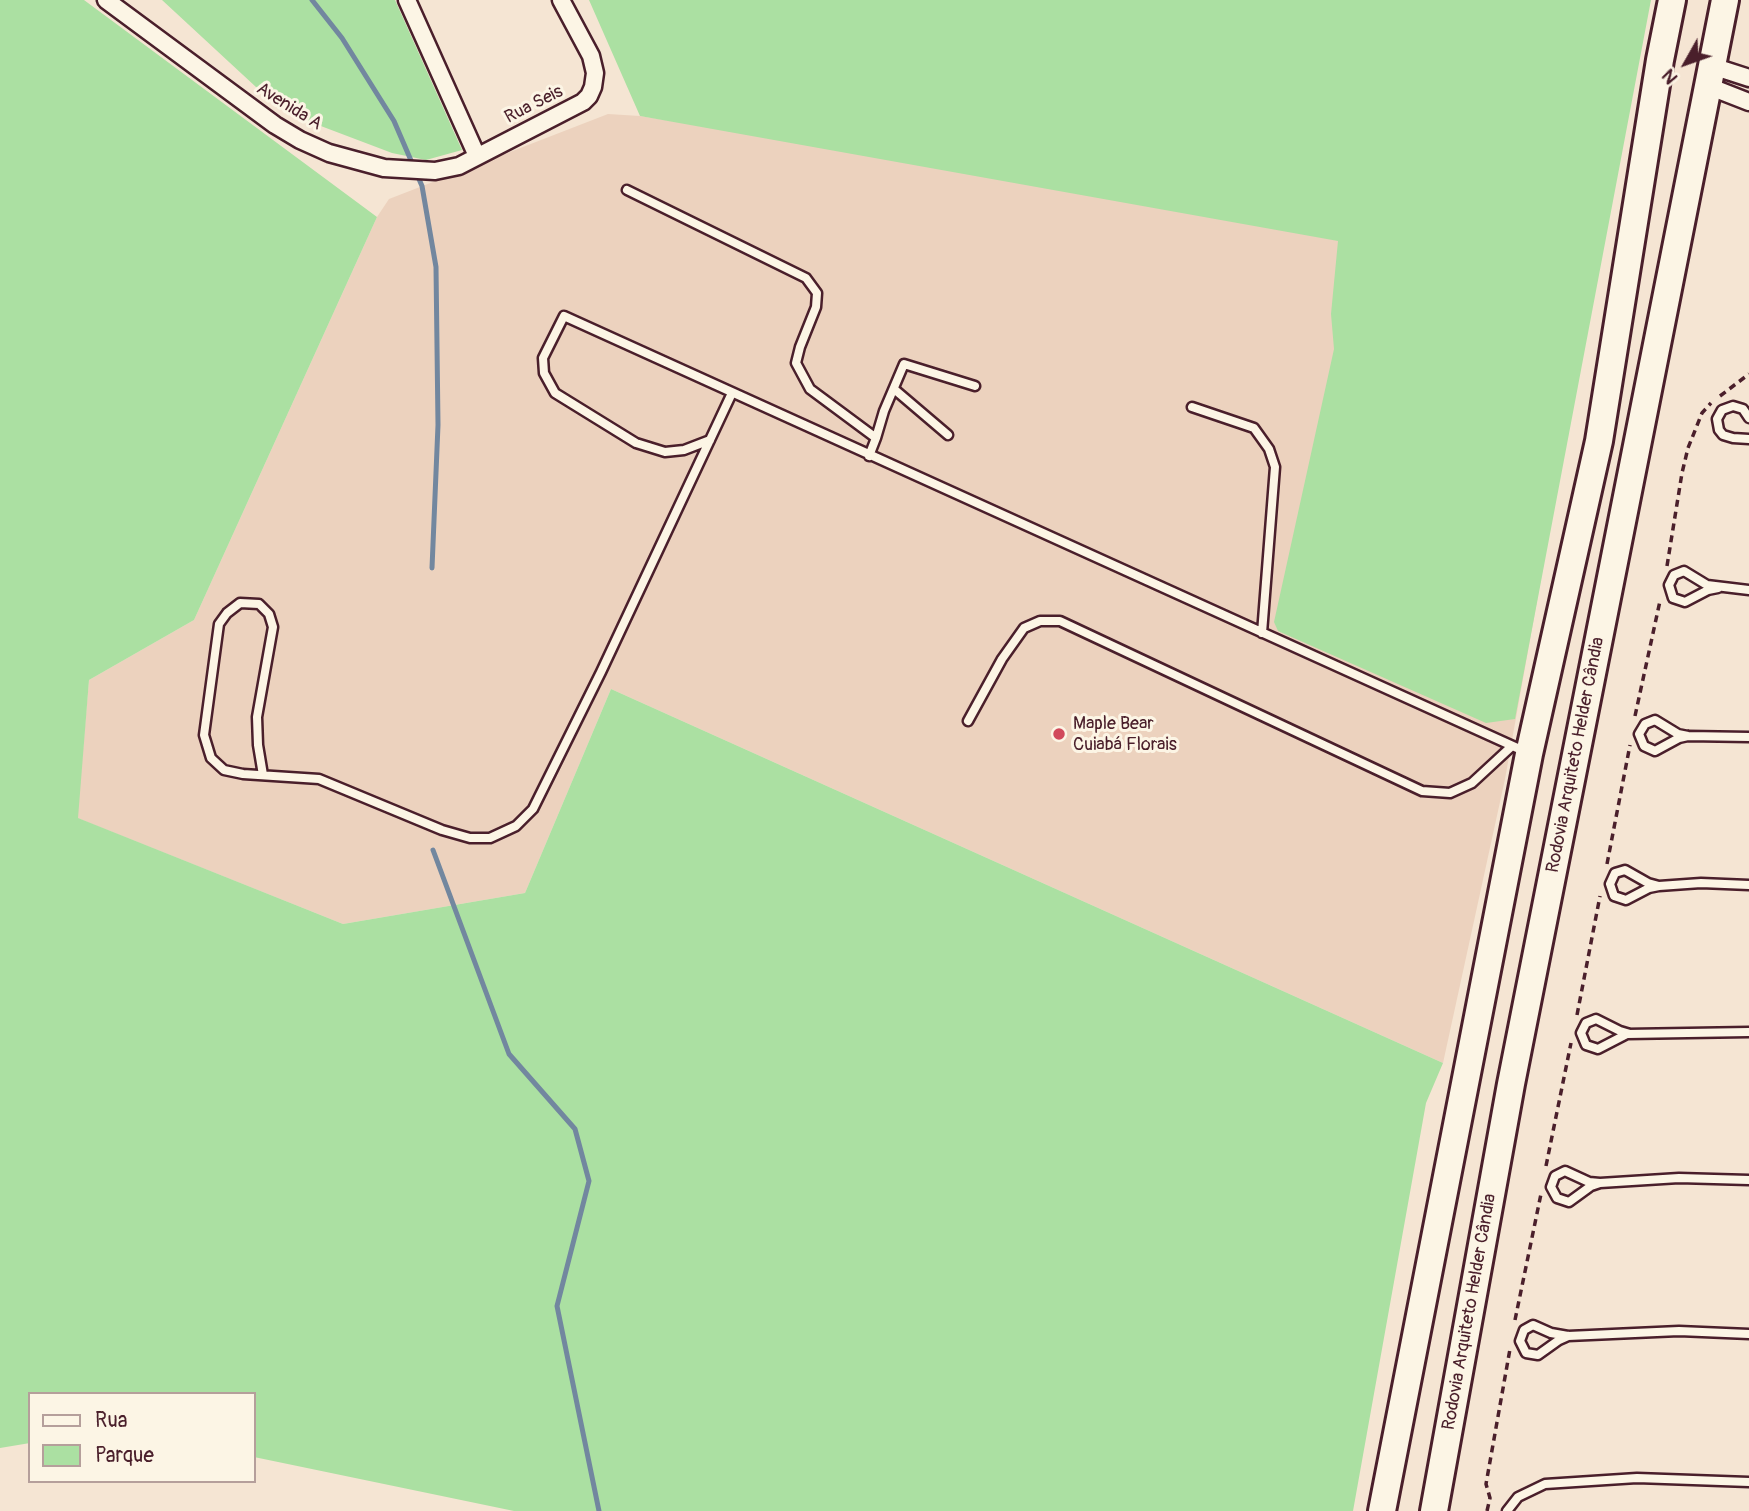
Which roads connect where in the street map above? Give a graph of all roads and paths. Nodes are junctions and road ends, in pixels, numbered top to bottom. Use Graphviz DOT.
graph roads {
  1 [pos="106,0"];
  2 [pos="407,0"];
  3 [pos="561,0"];
  4 [pos="1672,0"];
  5 [pos="1725,0"];
  6 [pos="1710,76"];
  7 [pos="1749,78"];
  8 [pos="1749,102"];
  9 [pos="477,156"];
  10 [pos="627,190"];
  11 [pos="1749,374"];
  12 [pos="975,386"];
  13 [pos="894,389"];
  14 [pos="732,393"];
  15 [pos="1192,407"];
  16 [pos="1749,418"];
  17 [pos="948,435"];
  18 [pos="876,438"];
  19 [pos="1749,439"];
  20 [pos="710,440"];
  21 [pos="869,456"];
  22 [pos="1665,575"];
  23 [pos="1718,588"];
  24 [pos="1749,590"];
  25 [pos="1661,595"];
  26 [pos="1262,633"];
  27 [pos="968,721"];
  28 [pos="1633,724"];
  29 [pos="1688,736"];
  30 [pos="1632,737"];
  31 [pos="1749,737"];
  32 [pos="1521,750"];
  33 [pos="263,775"];
  34 [pos="1606,870"];
  35 [pos="1603,884"];
  36 [pos="1749,885"];
  37 [pos="1659,886"];
  38 [pos="1577,1016"];
  39 [pos="1749,1032"];
  40 [pos="1630,1034"];
  41 [pos="1571,1043"];
  42 [pos="1545,1171"];
  43 [pos="1749,1180"];
  44 [pos="1600,1183"];
  45 [pos="1543,1184"];
  46 [pos="1515,1325"];
  47 [pos="1749,1334"];
  48 [pos="1568,1336"];
  49 [pos="1512,1337"];
  50 [pos="1749,1482"];
  51 [pos="1382,1511"];
  52 [pos="1434,1511"];
  53 [pos="1487,1511"];
  54 [pos="1507,1511"];
  1 -- 9 [label="street, Avenida A"];
  2 -- 9 [label="street"];
  3 -- 9 [label="street, Rua Seis"];
  4 -- 32 [label="main road"];
  5 -- 6 [label="main road, Rodovia Arquiteto Helder Cândia"];
  6 -- 7 [label="street"];
  6 -- 8 [label="street"];
  6 -- 52 [label="main road, Rodovia Arquiteto Helder Cândia"];
  10 -- 18 [label="lane"];
  11 -- 22 [label="path"];
  12 -- 13 [label="lane"];
  13 -- 17 [label="lane"];
  13 -- 18 [label="lane"];
  14 -- 20 [label="lane"];
  14 -- 20 [label="lane"];
  14 -- 21 [label="lane"];
  15 -- 26 [label="lane"];
  16 -- 19 [label="lane"];
  18 -- 21 [label="lane"];
  20 -- 33 [label="lane"];
  21 -- 26 [label="lane"];
  23 -- 23 [label="lane"];
  23 -- 24 [label="lane"];
  25 -- 28 [label="path"];
  26 -- 32 [label="lane"];
  27 -- 32 [label="lane"];
  29 -- 29 [label="lane"];
  29 -- 31 [label="lane"];
  30 -- 34 [label="path"];
  32 -- 51 [label="main road"];
  33 -- 33 [label="lane"];
  35 -- 38 [label="path"];
  36 -- 37 [label="lane"];
  37 -- 37 [label="lane"];
  39 -- 40 [label="lane"];
  40 -- 40 [label="lane"];
  41 -- 42 [label="path"];
  43 -- 44 [label="lane"];
  44 -- 44 [label="lane"];
  45 -- 46 [label="path"];
  47 -- 48 [label="lane"];
  48 -- 48 [label="lane"];
  49 -- 53 [label="path"];
  50 -- 54 [label="lane"];
}
